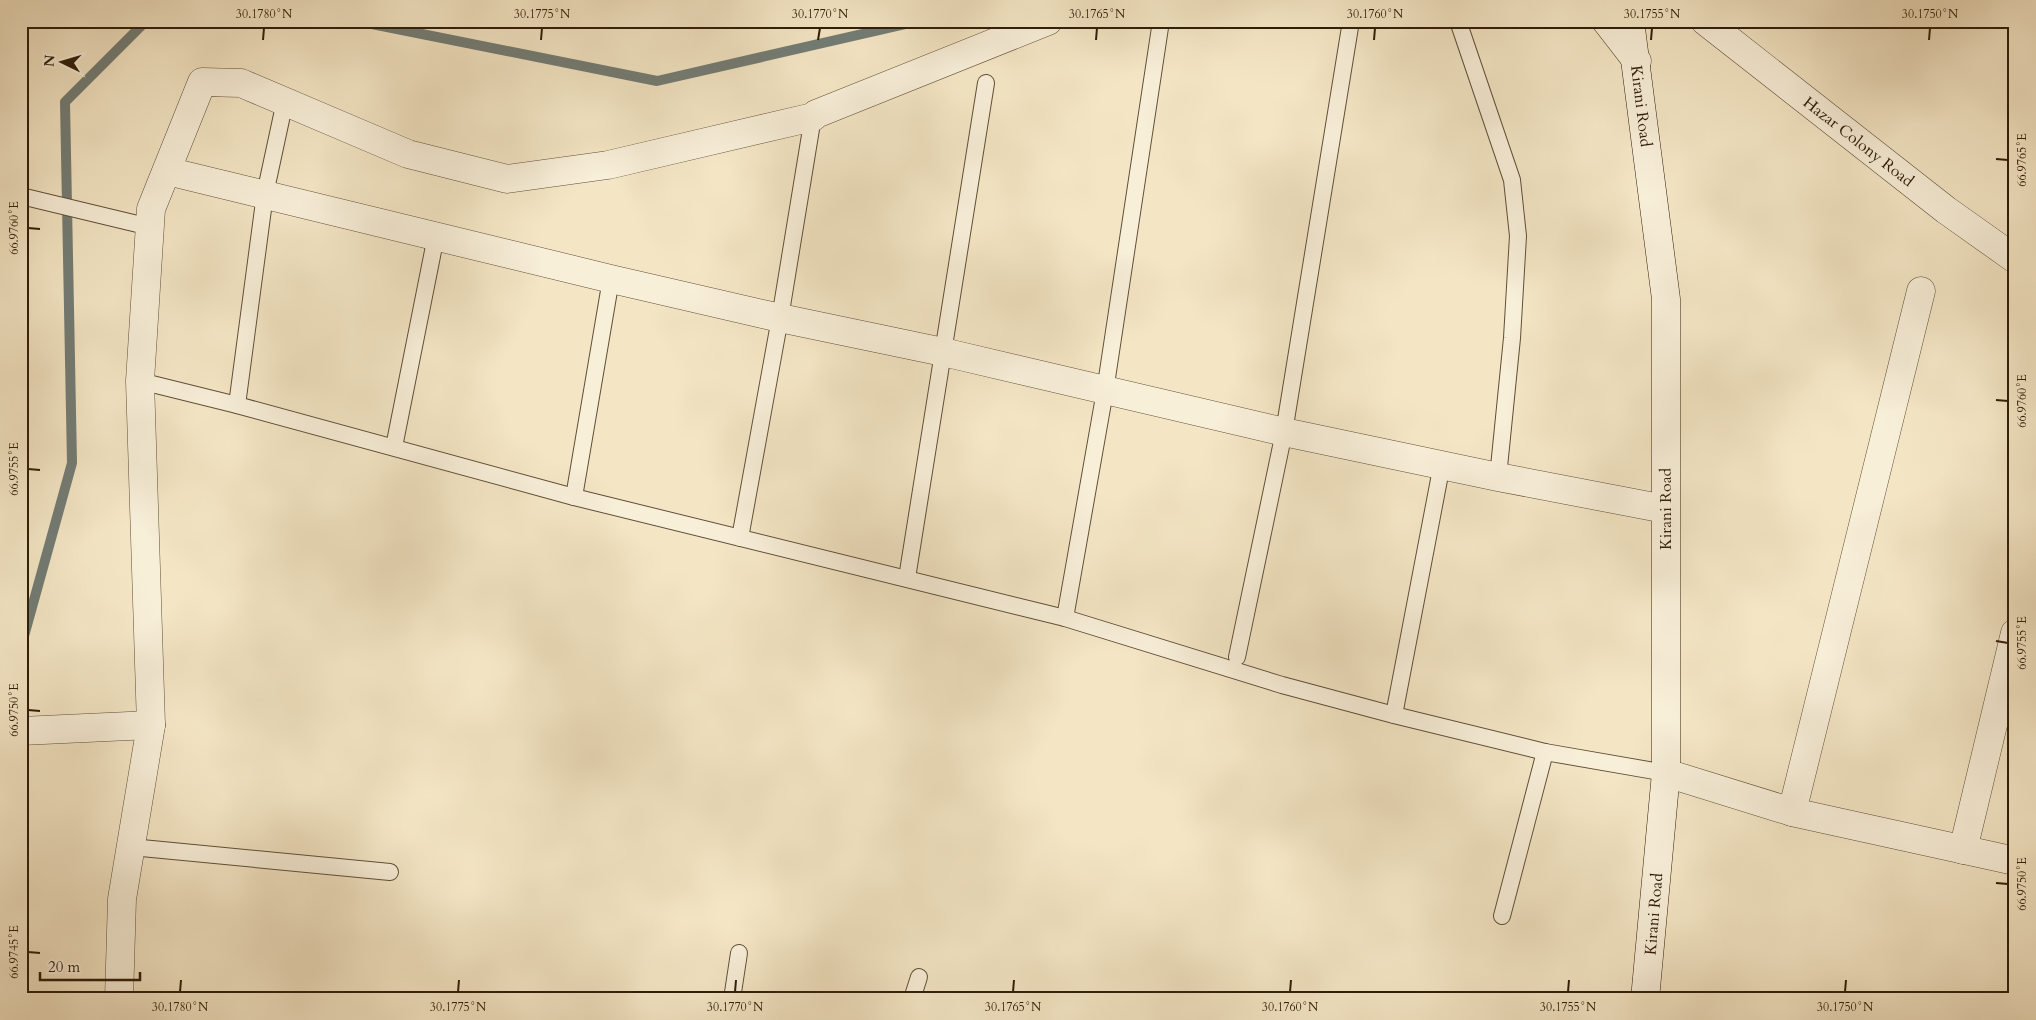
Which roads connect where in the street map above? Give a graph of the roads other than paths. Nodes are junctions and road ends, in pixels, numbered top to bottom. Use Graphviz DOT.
graph roads {
  1 [pos="1048,21"];
  2 [pos="1161,21"];
  3 [pos="1351,21"];
  4 [pos="1458,21"];
  5 [pos="1606,21"];
  6 [pos="1630,21"];
  7 [pos="1705,21"];
  8 [pos="1636,61"];
  9 [pos="986,83"];
  10 [pos="285,101"];
  11 [pos="813,117"];
  12 [pos="167,171"];
  13 [pos="265,194"];
  14 [pos="22,196"];
  15 [pos="150,227"];
  16 [pos="436,236"];
  17 [pos="2015,259"];
  18 [pos="611,279"];
  19 [pos="1921,291"];
  20 [pos="780,318"];
  21 [pos="943,352"];
  22 [pos="140,381"];
  23 [pos="1105,391"];
  24 [pos="237,404"];
  25 [pos="1284,432"];
  26 [pos="394,447"];
  27 [pos="1442,464"];
  28 [pos="1498,477"];
  29 [pos="574,497"];
  30 [pos="1665,509"];
  31 [pos="740,538"];
  32 [pos="907,578"];
  33 [pos="1065,618"];
  34 [pos="2015,633"];
  35 [pos="1238,656"];
  36 [pos="1394,715"];
  37 [pos="151,725"];
  38 [pos="21,731"];
  39 [pos="1545,752"];
  40 [pos="1666,773"];
  41 [pos="1792,812"];
  42 [pos="131,847"];
  43 [pos="1963,850"];
  44 [pos="2015,861"];
  45 [pos="390,872"];
  46 [pos="1502,916"];
  47 [pos="739,952"];
  48 [pos="919,977"];
  49 [pos="119,999"];
  50 [pos="732,999"];
  51 [pos="912,999"];
  52 [pos="1645,999"];
  1 -- 11 [label="street"];
  2 -- 23 [label="lane"];
  3 -- 25 [label="lane"];
  4 -- 28 [label="lane"];
  5 -- 8 [label="street"];
  6 -- 8 [label="street, Kirani Road"];
  7 -- 17 [label="street, Hazar Colony Road"];
  8 -- 30 [label="street, Kirani Road"];
  9 -- 21 [label="lane"];
  10 -- 11 [label="street"];
  10 -- 12 [label="street"];
  10 -- 13 [label="lane"];
  11 -- 20 [label="lane"];
  12 -- 13 [label="street"];
  12 -- 15 [label="street"];
  13 -- 16 [label="street"];
  13 -- 24 [label="lane"];
  14 -- 15 [label="lane"];
  15 -- 22 [label="street"];
  16 -- 18 [label="street"];
  16 -- 26 [label="lane"];
  18 -- 20 [label="street"];
  18 -- 29 [label="lane"];
  19 -- 41 [label="street"];
  20 -- 21 [label="street"];
  20 -- 31 [label="lane"];
  21 -- 23 [label="street"];
  21 -- 32 [label="lane"];
  22 -- 24 [label="lane"];
  22 -- 37 [label="street"];
  23 -- 25 [label="street"];
  23 -- 33 [label="lane"];
  24 -- 26 [label="lane"];
  25 -- 27 [label="street"];
  25 -- 35 [label="lane"];
  26 -- 29 [label="lane"];
  27 -- 28 [label="street"];
  27 -- 36 [label="lane"];
  28 -- 30 [label="street"];
  29 -- 31 [label="lane"];
  30 -- 40 [label="street, Kirani Road"];
  31 -- 32 [label="lane"];
  32 -- 33 [label="lane"];
  33 -- 36 [label="lane"];
  34 -- 43 [label="street"];
  36 -- 39 [label="lane"];
  37 -- 38 [label="street"];
  37 -- 42 [label="street"];
  39 -- 40 [label="lane"];
  39 -- 46 [label="lane"];
  40 -- 41 [label="street"];
  40 -- 52 [label="street, Kirani Road"];
  41 -- 43 [label="street"];
  42 -- 45 [label="lane"];
  42 -- 49 [label="street"];
  43 -- 44 [label="street"];
  47 -- 50 [label="lane"];
  48 -- 51 [label="lane"];
}
